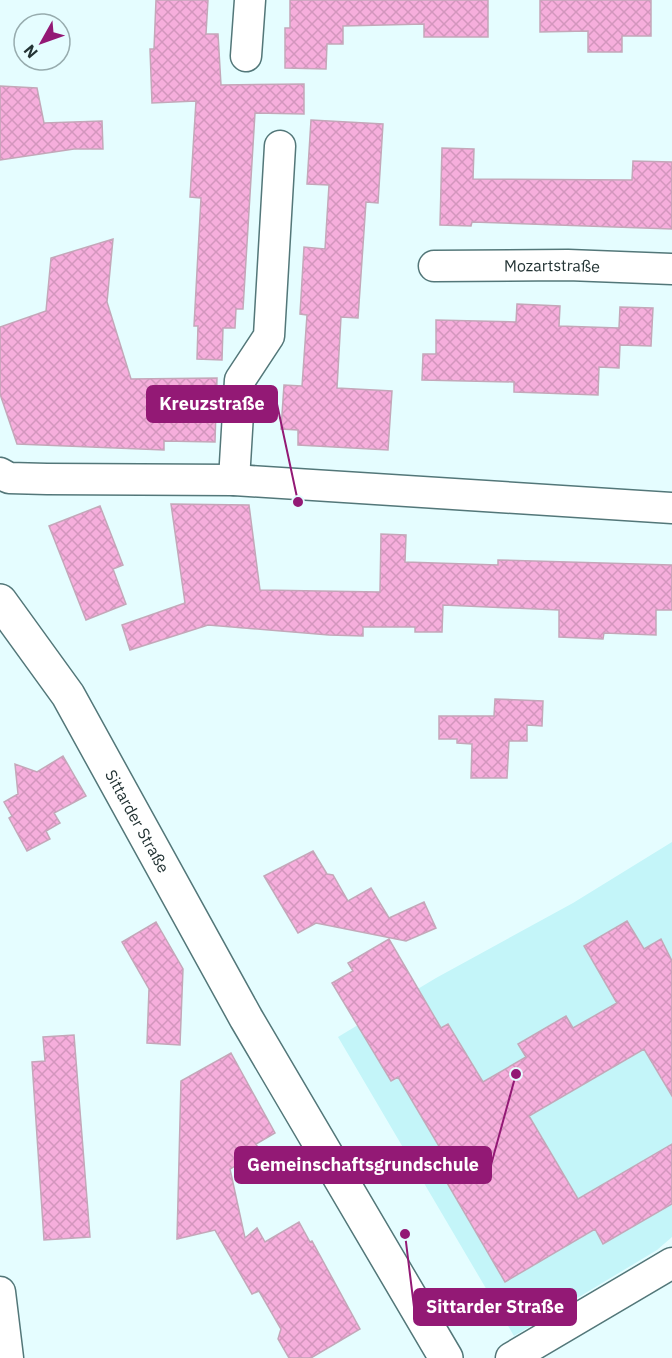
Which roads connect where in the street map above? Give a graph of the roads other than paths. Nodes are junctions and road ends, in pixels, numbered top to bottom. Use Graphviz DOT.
graph roads {
  1 [pos="250,0"];
  2 [pos="246,56"];
  3 [pos="280,146"];
  4 [pos="434,266"];
  5 [pos="672,269"];
  6 [pos="0,472"];
  7 [pos="234,480"];
  8 [pos="672,508"];
  9 [pos="4,616"];
  10 [pos="672,1263"];
  11 [pos="0,1292"];
  12 [pos="8,1358"];
  13 [pos="446,1358"];
  14 [pos="511,1358"];
  1 -- 2 [label="street"];
  3 -- 7 [label="street"];
  4 -- 5 [label="street, Mozartstraße"];
  6 -- 7 [label="street"];
  7 -- 8 [label="street"];
  9 -- 13 [label="street, Sittarder Straße"];
  10 -- 14 [label="street"];
  11 -- 12 [label="street"];
}
